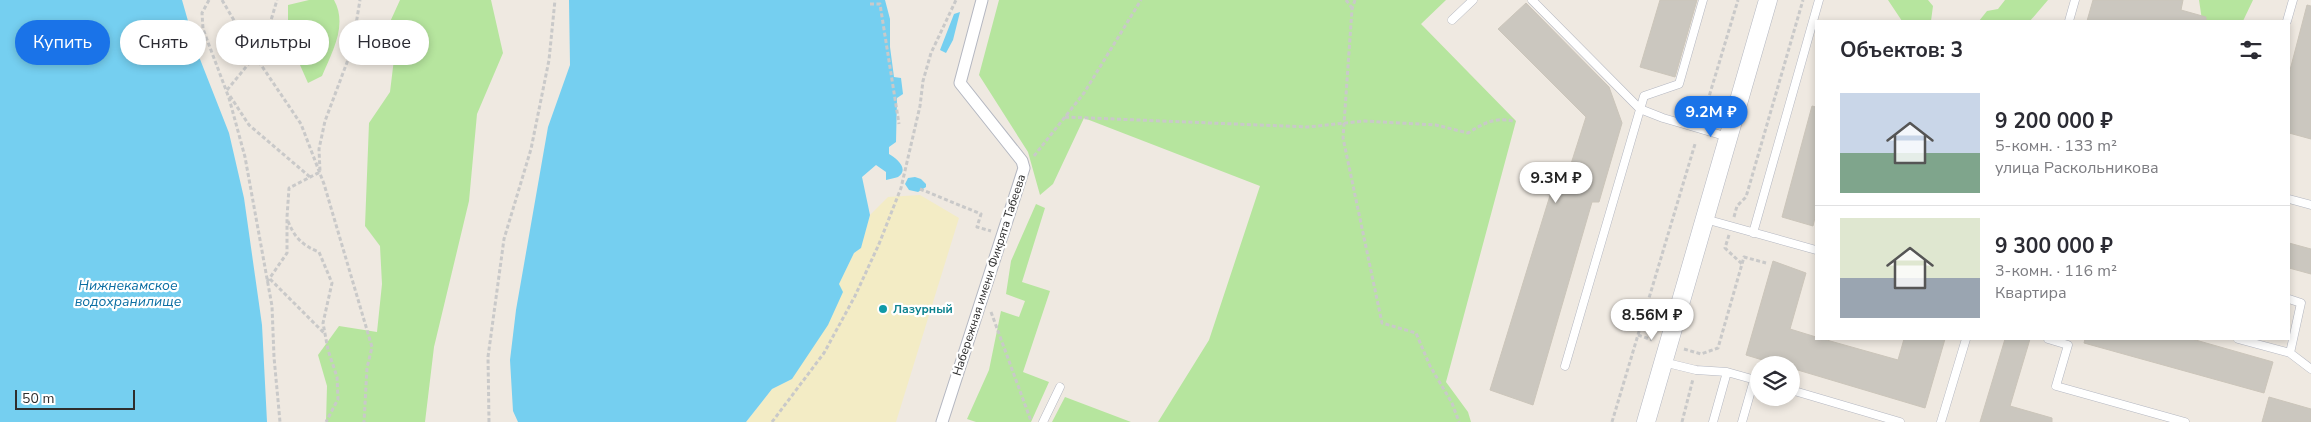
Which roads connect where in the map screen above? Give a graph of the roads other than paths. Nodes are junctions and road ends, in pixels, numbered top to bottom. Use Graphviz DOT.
graph roads {
  1 [pos="982,0"];
  2 [pos="1473,0"];
  3 [pos="1532,0"];
  4 [pos="1703,0"];
  5 [pos="1768,0"];
  6 [pos="1819,0"];
  7 [pos="2075,0"];
  8 [pos="2294,0"];
  9 [pos="1452,20"];
  10 [pos="2069,20"];
  11 [pos="2287,20"];
  12 [pos="1640,109"];
  13 [pos="1728,137"];
  14 [pos="2290,199"];
  15 [pos="2311,205"];
  16 [pos="1705,219"];
  17 [pos="1753,233"];
  18 [pos="1815,250"];
  19 [pos="2290,299"];
  20 [pos="1966,340"];
  21 [pos="2055,340"];
  22 [pos="2242,340"];
  23 [pos="2069,342"];
  24 [pos="2290,353"];
  25 [pos="1663,362"];
  26 [pos="1565,366"];
  27 [pos="2311,369"];
  28 [pos="1727,372"];
  29 [pos="1750,378"];
  30 [pos="1060,387"];
  31 [pos="1800,393"];
  32 [pos="1750,398"];
  33 [pos="942,422"];
  34 [pos="1043,422"];
  35 [pos="1646,422"];
  36 [pos="1713,422"];
  37 [pos="1742,422"];
  38 [pos="1900,422"];
  39 [pos="1941,422"];
  40 [pos="2185,422"];
  1 -- 33 [label="street, Набережная имени Фикрята Табеева"];
  2 -- 9 [label="lane"];
  3 -- 12 [label="lane"];
  4 -- 12 [label="lane"];
  5 -- 13 [label="street"];
  6 -- 17 [label="lane"];
  7 -- 10 [label="lane"];
  8 -- 11 [label="lane"];
  12 -- 13 [label="lane"];
  12 -- 26 [label="lane"];
  13 -- 16 [label="street"];
  14 -- 15 [label="lane"];
  16 -- 17 [label="lane"];
  16 -- 25 [label="street"];
  17 -- 18 [label="lane"];
  19 -- 24 [label="lane"];
  20 -- 39 [label="lane"];
  21 -- 23 [label="lane"];
  22 -- 24 [label="lane"];
  23 -- 40 [label="lane"];
  24 -- 27 [label="lane"];
  25 -- 28 [label="lane"];
  25 -- 35 [label="street"];
  28 -- 29 [label="lane"];
  28 -- 36 [label="lane"];
  30 -- 34 [label="lane"];
  31 -- 38 [label="lane"];
  32 -- 37 [label="lane"];
}
